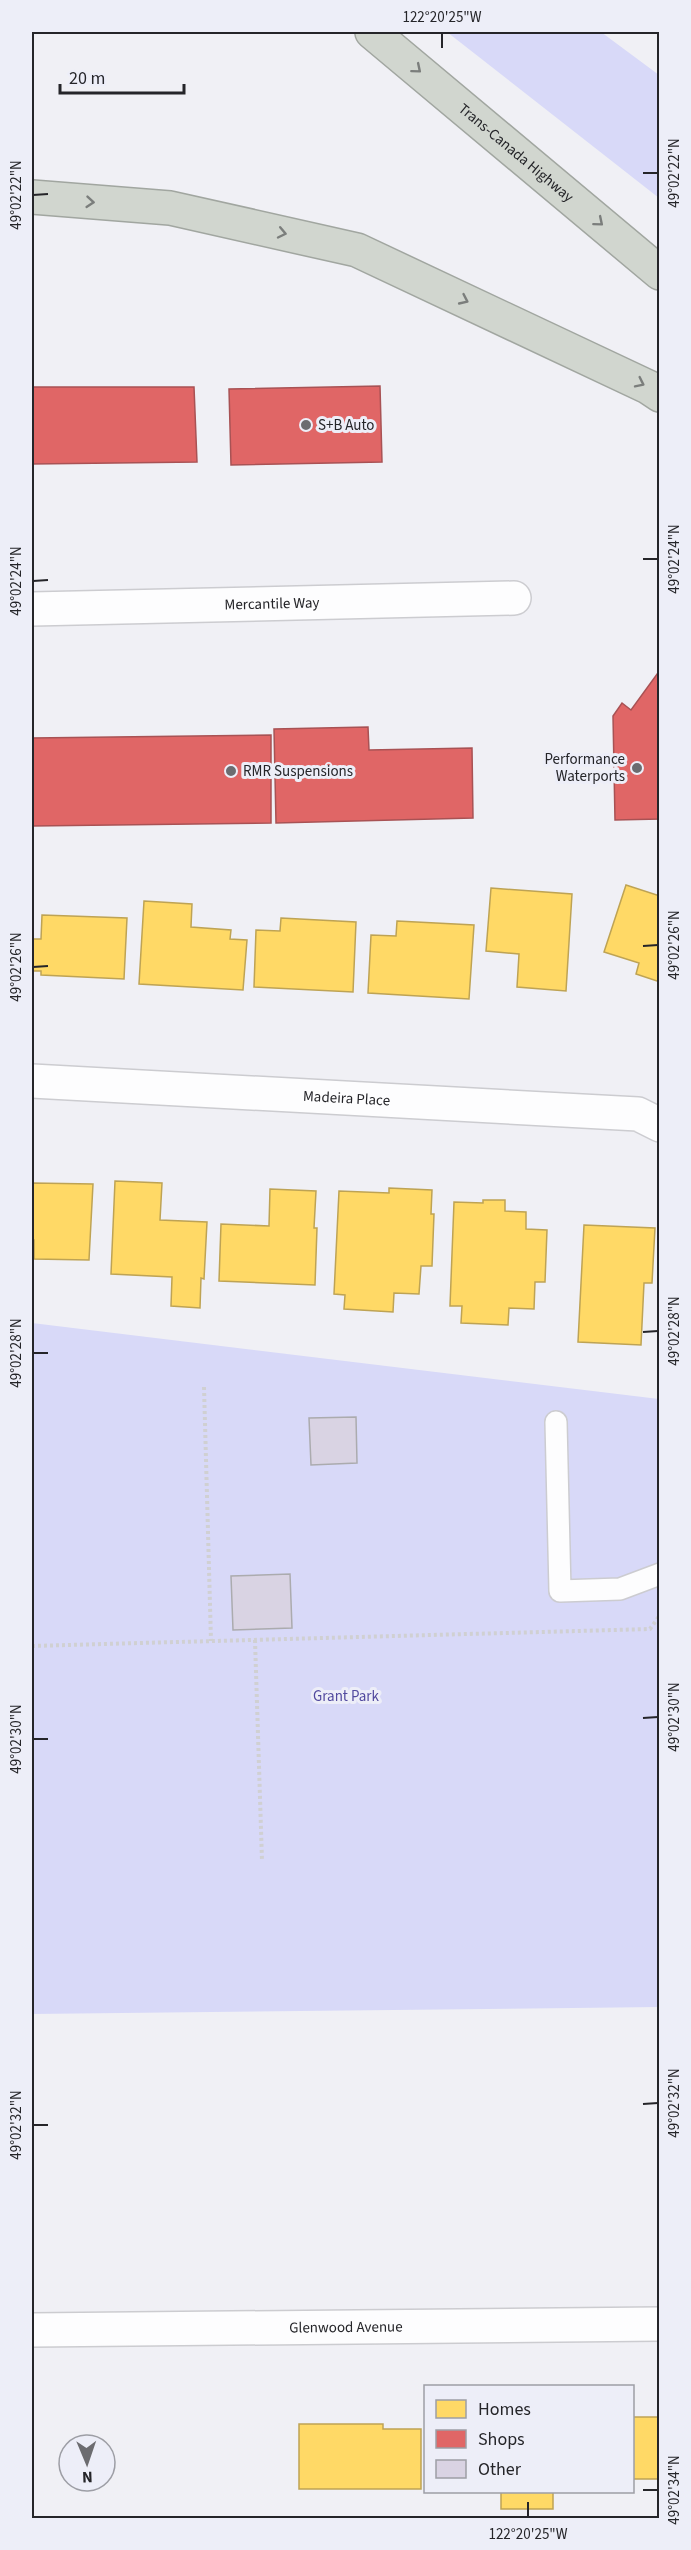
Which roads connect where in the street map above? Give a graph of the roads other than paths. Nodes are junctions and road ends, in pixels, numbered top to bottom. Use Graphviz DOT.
graph roads {
  1 [pos="372,32"];
  2 [pos="32,197"];
  3 [pos="660,273"];
  4 [pos="660,395"];
  5 [pos="513,598"];
  6 [pos="32,609"];
  7 [pos="32,1081"];
  8 [pos="660,1125"];
  9 [pos="556,1422"];
  10 [pos="660,1574"];
  11 [pos="660,2324"];
  12 [pos="32,2330"];
  1 -- 3 [label="highway, Trans-Canada Highway, one-way"];
  2 -- 4 [label="highway, one-way"];
  5 -- 6 [label="street, Mercantile Way"];
  7 -- 8 [label="street, Madeira Place"];
  9 -- 10 [label="lane"];
  11 -- 12 [label="street, Glenwood Avenue"];
}
